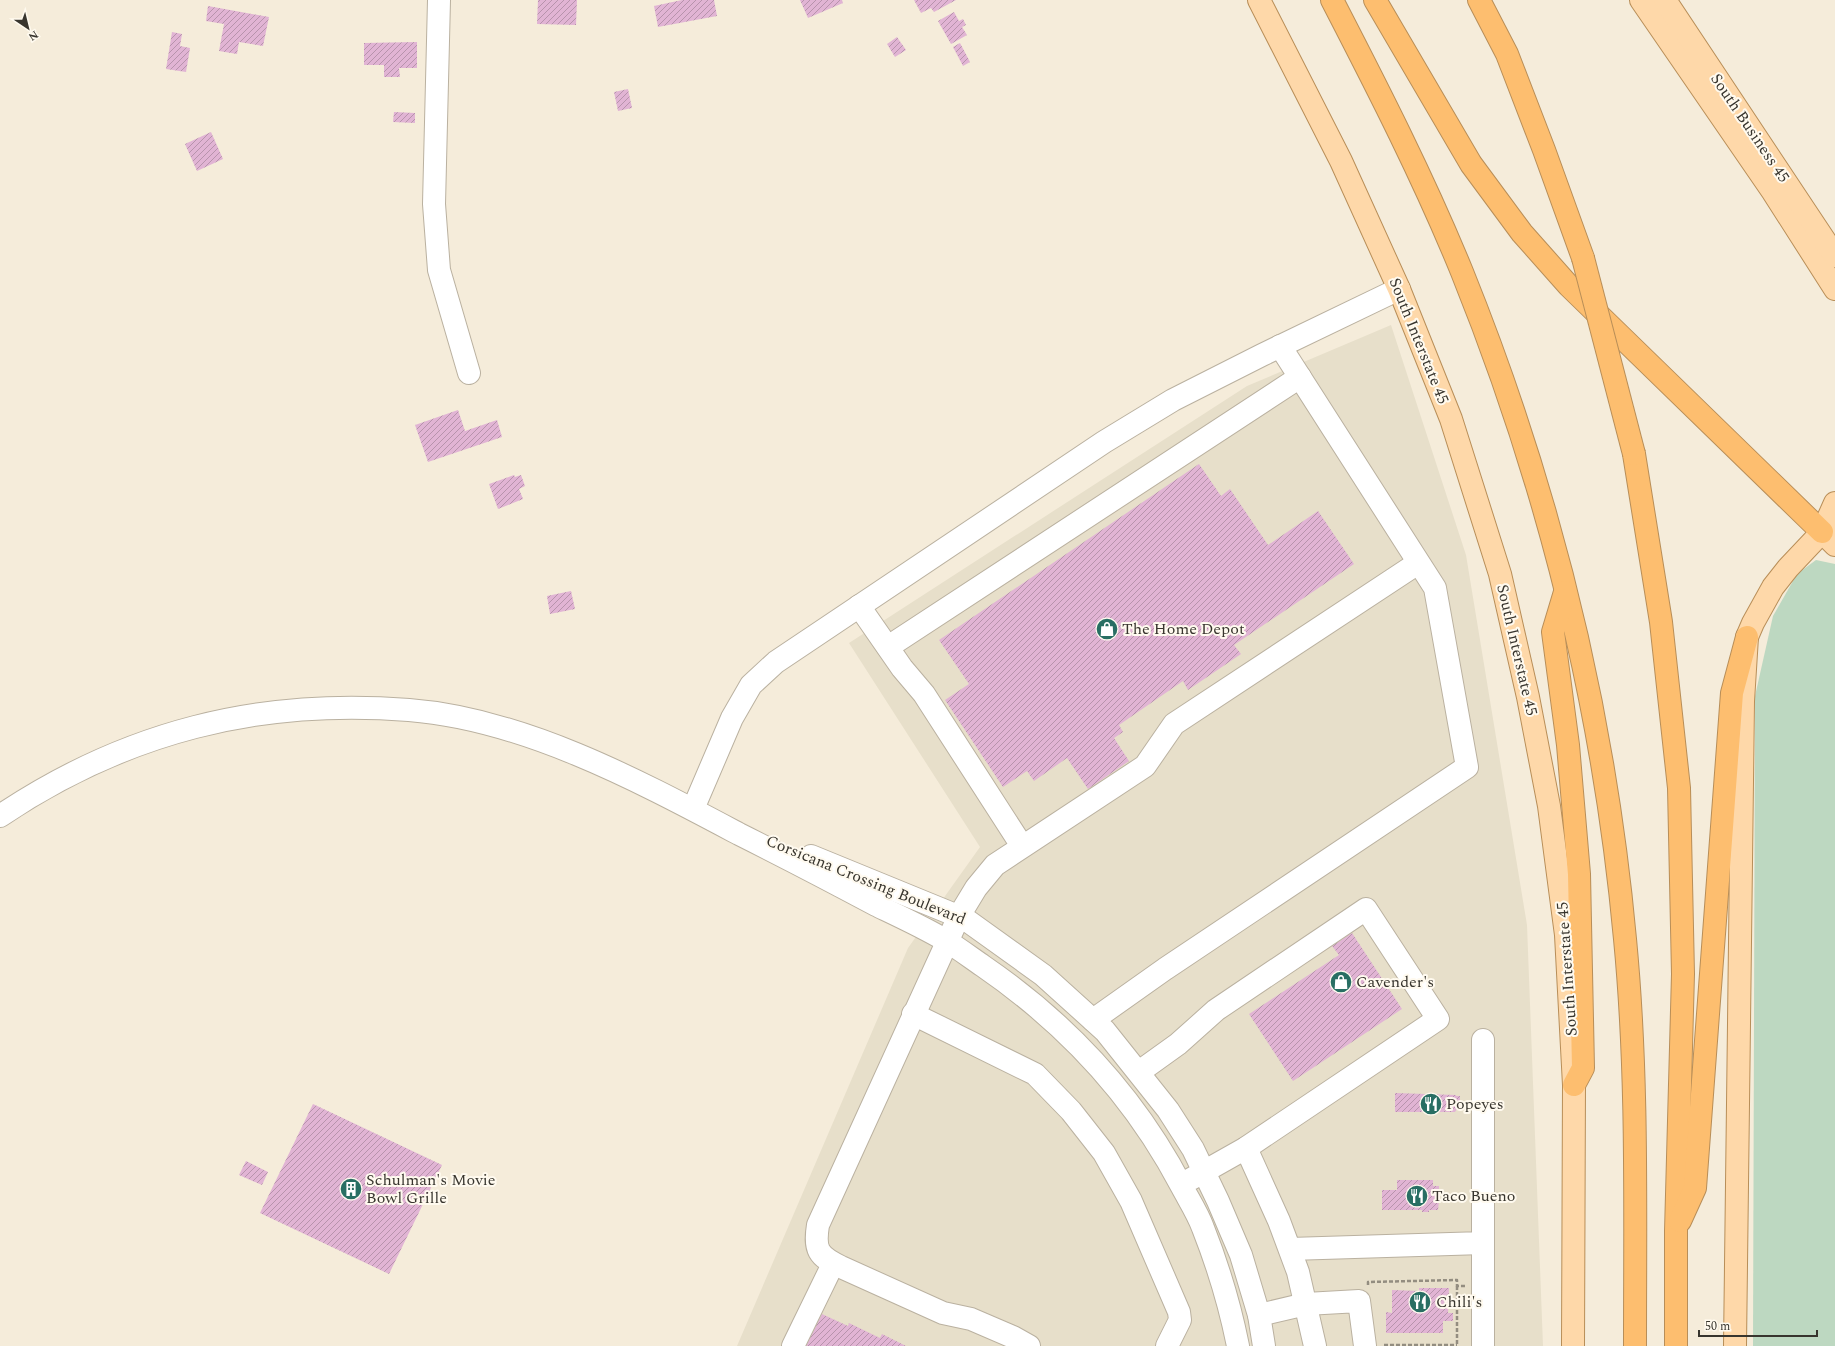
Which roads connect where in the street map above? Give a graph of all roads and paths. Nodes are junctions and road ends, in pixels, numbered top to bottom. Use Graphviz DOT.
graph roads {
  1 [pos="439,0"];
  2 [pos="1259,0"];
  3 [pos="1332,0"];
  4 [pos="1375,0"];
  5 [pos="1479,0"];
  6 [pos="1641,0"];
  7 [pos="1665,0"];
  8 [pos="1835,256"];
  9 [pos="1399,289"];
  10 [pos="1835,289"];
  11 [pos="1280,346"];
  12 [pos="469,373"];
  13 [pos="1300,377"];
  14 [pos="1835,503"];
  15 [pos="1828,539"];
  16 [pos="1418,563"];
  17 [pos="1565,590"];
  18 [pos="860,606"];
  19 [pos="1747,637"];
  20 [pos="888,647"];
  21 [pos="692,809"];
  22 [pos="0,816"];
  23 [pos="1022,846"];
  24 [pos="959,916"];
  25 [pos="946,941"];
  26 [pos="913,1014"];
  27 [pos="1093,1020"];
  28 [pos="1483,1040"];
  29 [pos="1139,1072"];
  30 [pos="1574,1085"];
  31 [pos="1246,1148"];
  32 [pos="1205,1173"];
  33 [pos="1181,1184"];
  34 [pos="1676,1232"];
  35 [pos="1483,1243"];
  36 [pos="1290,1249"];
  37 [pos="833,1264"];
  38 [pos="1483,1285"];
  39 [pos="1457,1286"];
  40 [pos="1359,1301"];
  41 [pos="1306,1304"];
  42 [pos="1259,1315"];
  43 [pos="1365,1345"];
  44 [pos="793,1346"];
  45 [pos="1028,1346"];
  46 [pos="1167,1346"];
  47 [pos="1238,1346"];
  48 [pos="1264,1346"];
  49 [pos="1315,1346"];
  50 [pos="1457,1346"];
  51 [pos="1483,1346"];
  52 [pos="1573,1346"];
  53 [pos="1635,1346"];
  54 [pos="1676,1346"];
  55 [pos="1735,1346"];
  1 -- 12 [label="street"];
  2 -- 9 [label="main road, South Interstate 45"];
  3 -- 17 [label="highway"];
  4 -- 15 [label="highway"];
  5 -- 34 [label="highway, bridge"];
  6 -- 10 [label="main road"];
  7 -- 8 [label="main road, South Business 45"];
  9 -- 11 [label="street"];
  9 -- 30 [label="main road, South Interstate 45"];
  11 -- 13 [label="street"];
  11 -- 18 [label="street"];
  13 -- 16 [label="street"];
  13 -- 20 [label="street"];
  14 -- 15 [label="main road"];
  15 -- 19 [label="main road"];
  16 -- 23 [label="street"];
  16 -- 27 [label="street"];
  17 -- 30 [label="highway"];
  17 -- 53 [label="highway"];
  18 -- 20 [label="street"];
  18 -- 21 [label="street"];
  19 -- 34 [label="highway"];
  19 -- 55 [label="main road"];
  20 -- 23 [label="street"];
  21 -- 22 [label="street, Corsicana Crossing Boulevard"];
  21 -- 24 [label="street, Corsicana Crossing Boulevard"];
  21 -- 25 [label="street, Corsicana Crossing Boulevard"];
  23 -- 24 [label="street"];
  24 -- 25 [label="street"];
  24 -- 27 [label="street, Corsicana Crossing Boulevard"];
  25 -- 26 [label="street"];
  25 -- 33 [label="street, Corsicana Crossing Boulevard"];
  26 -- 37 [label="street"];
  26 -- 46 [label="street"];
  27 -- 29 [label="street, Corsicana Crossing Boulevard"];
  28 -- 35 [label="street"];
  29 -- 31 [label="street"];
  29 -- 32 [label="street, Corsicana Crossing Boulevard"];
  30 -- 52 [label="main road, South Interstate 45"];
  31 -- 32 [label="street"];
  31 -- 36 [label="street"];
  32 -- 33 [label="street"];
  32 -- 42 [label="street, Corsicana Crossing Boulevard"];
  33 -- 47 [label="street, Corsicana Crossing Boulevard"];
  34 -- 54 [label="highway"];
  35 -- 36 [label="street"];
  35 -- 38 [label="street"];
  36 -- 41 [label="street"];
  37 -- 44 [label="street"];
  37 -- 45 [label="street"];
  38 -- 39 [label="path"];
  38 -- 51 [label="street"];
  39 -- 40 [label="path"];
  39 -- 50 [label="path"];
  40 -- 41 [label="street"];
  40 -- 43 [label="street"];
  41 -- 42 [label="street"];
  41 -- 49 [label="street"];
  42 -- 48 [label="street, Corsicana Crossing Boulevard"];
  43 -- 50 [label="path"];
}
